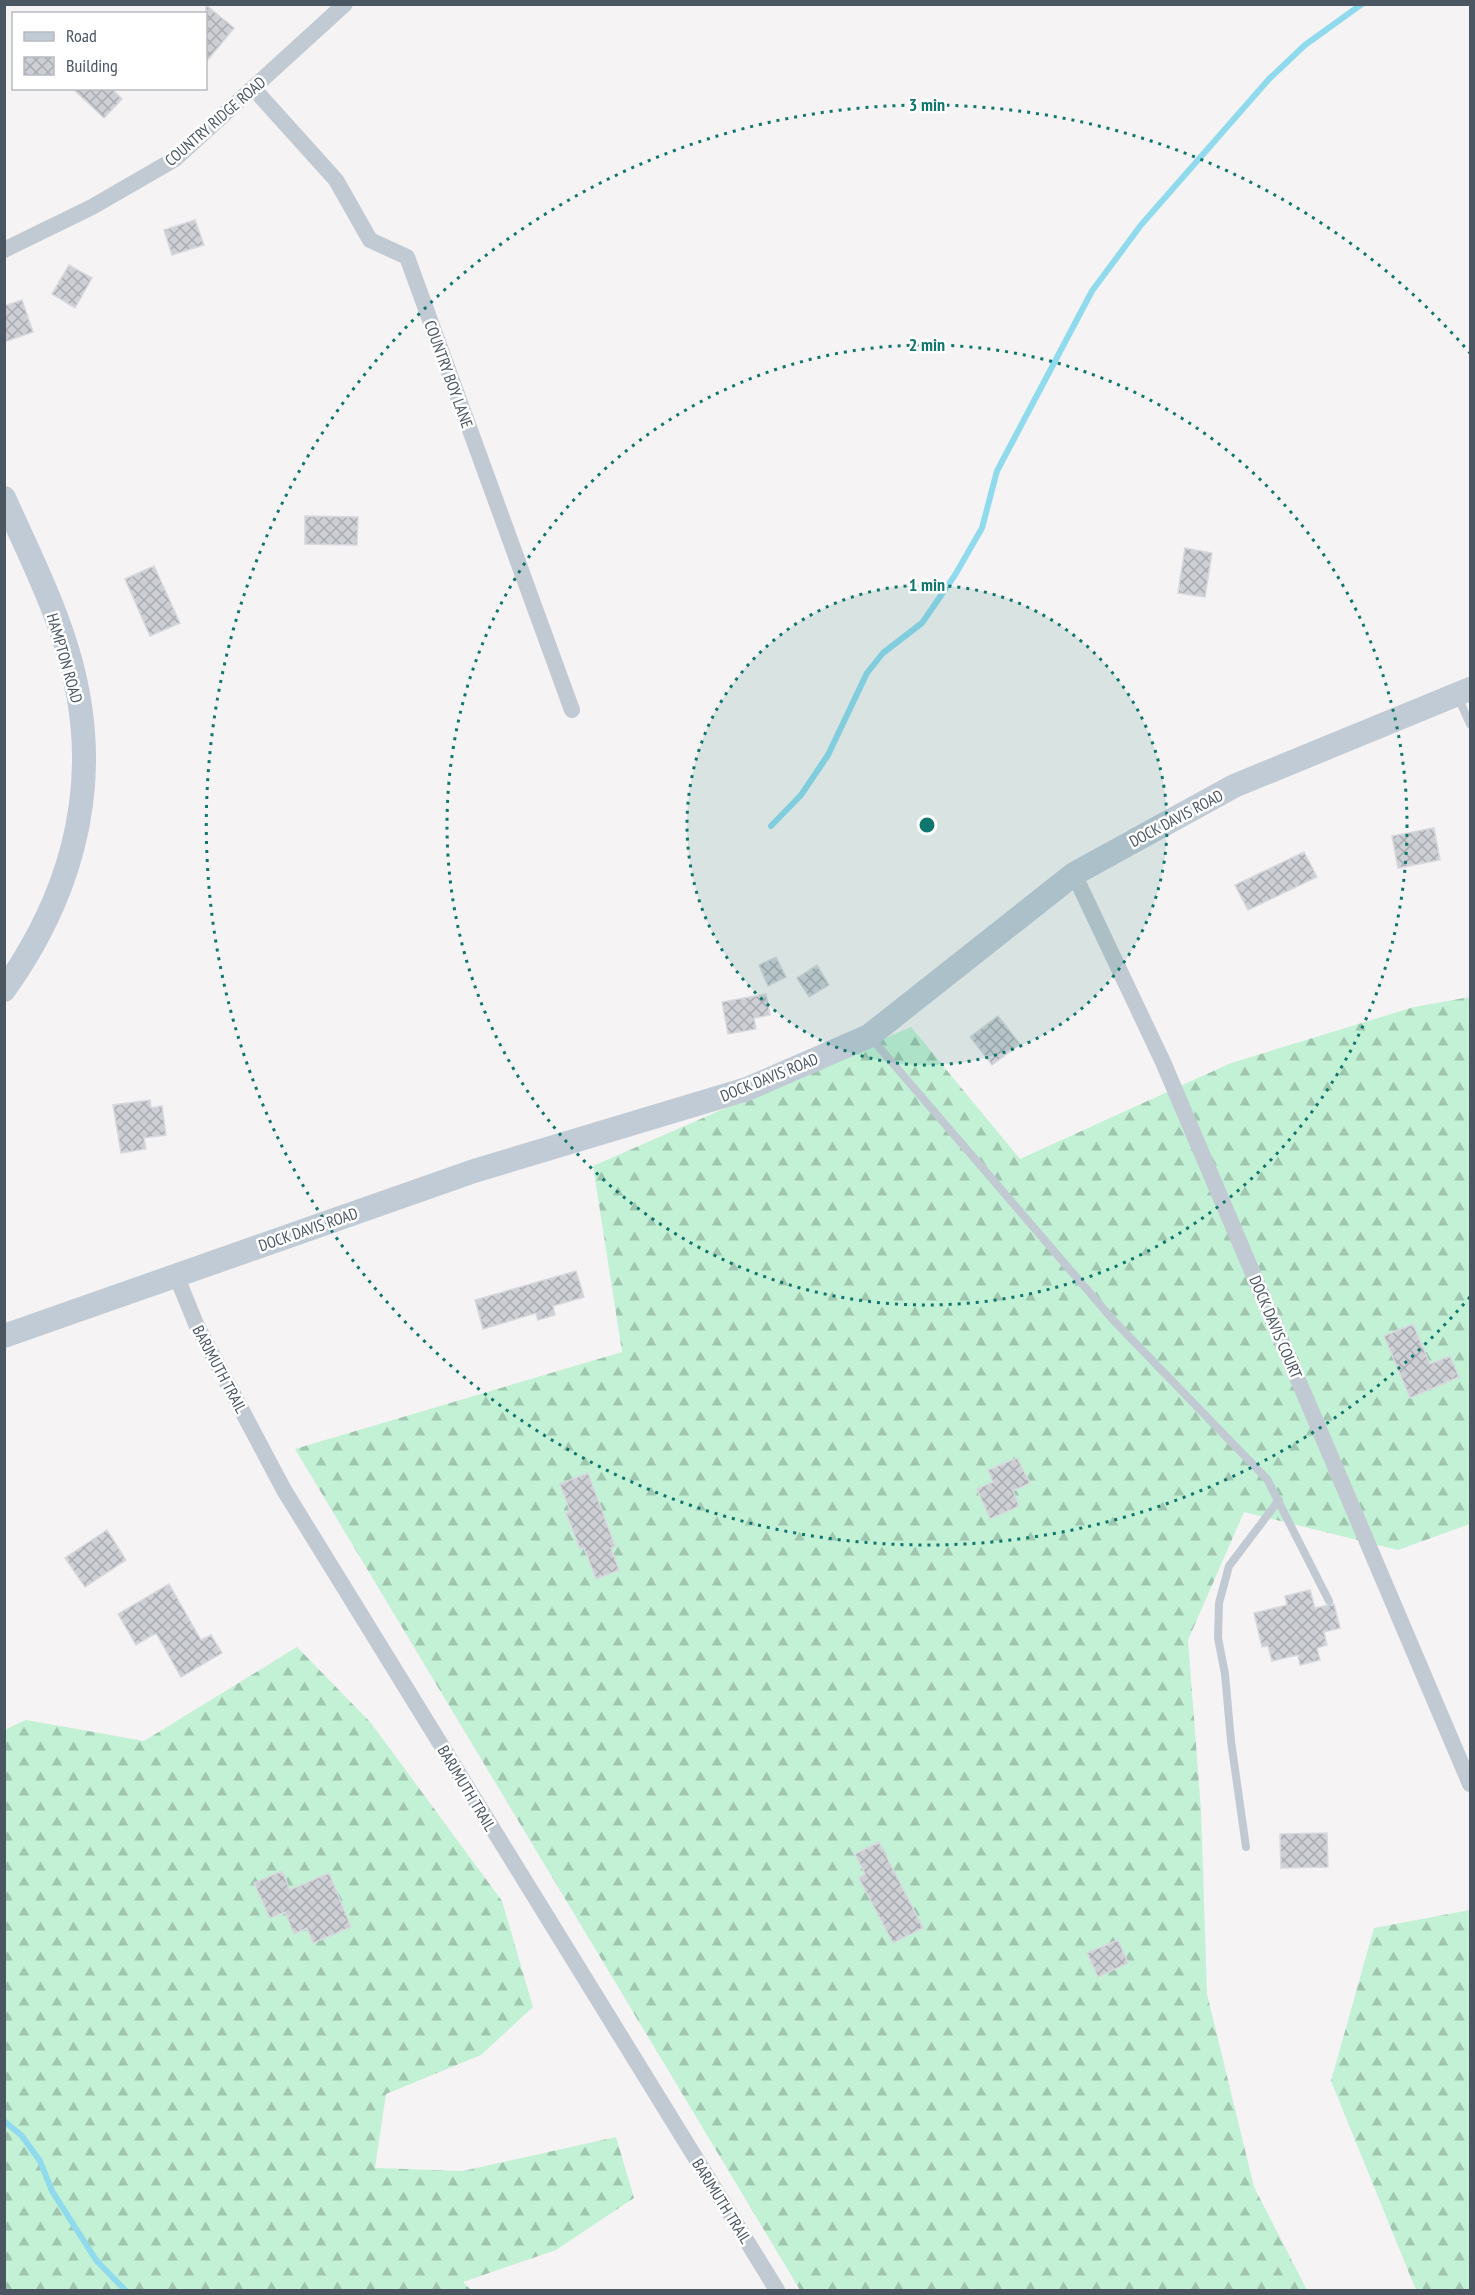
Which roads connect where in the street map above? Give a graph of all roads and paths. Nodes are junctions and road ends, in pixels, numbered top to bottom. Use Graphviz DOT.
graph roads {
  1 [pos="345,4"];
  2 [pos="254,89"];
  3 [pos="4,249"];
  4 [pos="4,498"];
  5 [pos="1464,692"];
  6 [pos="572,710"];
  7 [pos="1470,724"];
  8 [pos="1074,874"];
  9 [pos="4,990"];
  10 [pos="868,1036"];
  11 [pos="176,1275"];
  12 [pos="4,1336"];
  13 [pos="1279,1500"];
  14 [pos="1329,1601"];
  15 [pos="1470,1784"];
  16 [pos="1246,1847"];
  17 [pos="777,2290"];
  1 -- 2 [label="street, COUNTRY RIDGE ROAD"];
  2 -- 3 [label="street, COUNTRY RIDGE ROAD"];
  2 -- 6 [label="street, COUNTRY BOY LANE"];
  4 -- 9 [label="street, HAMPTON ROAD"];
  5 -- 7 [label="lane"];
  5 -- 8 [label="street, DOCK DAVIS ROAD"];
  8 -- 10 [label="street, DOCK DAVIS ROAD"];
  8 -- 15 [label="street, DOCK DAVIS COURT"];
  10 -- 11 [label="street, DOCK DAVIS ROAD"];
  10 -- 13 [label="lane"];
  11 -- 12 [label="street, DOCK DAVIS ROAD"];
  11 -- 17 [label="street, BARJMUTH TRAIL"];
  13 -- 14 [label="lane"];
  13 -- 16 [label="lane"];
}
